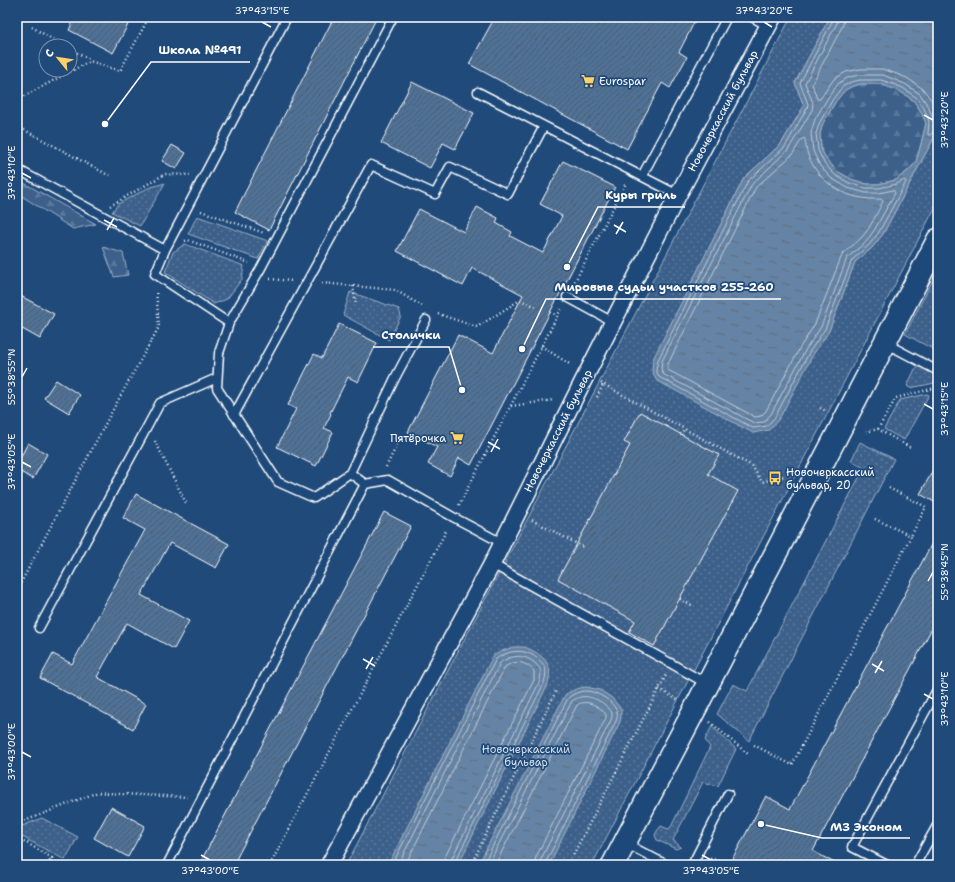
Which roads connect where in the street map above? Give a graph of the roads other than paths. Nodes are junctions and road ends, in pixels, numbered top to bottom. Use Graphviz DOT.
graph roads {
  1 [pos="287,17"];
  2 [pos="393,17"];
  3 [pos="726,17"];
  4 [pos="752,17"];
  5 [pos="771,21"];
  6 [pos="478,92"];
  7 [pos="544,126"];
  8 [pos="17,169"];
  9 [pos="642,176"];
  10 [pos="678,195"];
  11 [pos="938,240"];
  12 [pos="165,250"];
  13 [pos="567,298"];
  14 [pos="426,320"];
  15 [pos="613,322"];
  16 [pos="228,323"];
  17 [pos="885,343"];
  18 [pos="938,371"];
  19 [pos="217,378"];
  20 [pos="234,415"];
  21 [pos="350,473"];
  22 [pos="365,484"];
  23 [pos="502,543"];
  24 [pos="492,564"];
  25 [pos="39,628"];
  26 [pos="707,684"];
  27 [pos="938,688"];
  28 [pos="728,794"];
  29 [pos="938,824"];
  30 [pos="624,842"];
  31 [pos="166,865"];
  32 [pos="329,865"];
  33 [pos="613,865"];
  34 [pos="667,865"];
  35 [pos="692,865"];
  36 [pos="887,865"];
  37 [pos="915,865"];
  1 -- 12 [label="lane"];
  2 -- 16 [label="lane"];
  3 -- 9 [label="lane"];
  4 -- 5 [label="lane"];
  5 -- 10 [label="street, Новочеркасский бульвар"];
  6 -- 7 [label="lane"];
  7 -- 9 [label="lane"];
  7 -- 20 [label="lane"];
  8 -- 12 [label="lane"];
  9 -- 10 [label="lane"];
  10 -- 15 [label="street, Новочеркасский бульвар"];
  11 -- 17 [label="street"];
  12 -- 16 [label="lane"];
  13 -- 15 [label="lane"];
  14 -- 21 [label="lane"];
  15 -- 23 [label="street, Новочеркасский бульвар"];
  16 -- 19 [label="lane"];
  17 -- 18 [label="lane"];
  17 -- 26 [label="street"];
  19 -- 20 [label="lane"];
  19 -- 25 [label="lane"];
  20 -- 21 [label="lane"];
  21 -- 22 [label="lane"];
  22 -- 23 [label="lane"];
  22 -- 31 [label="lane"];
  23 -- 24 [label="street, Новочеркасский бульвар"];
  24 -- 26 [label="lane"];
  24 -- 32 [label="street, Новочеркасский бульвар"];
  26 -- 30 [label="street"];
  27 -- 36 [label="lane"];
  28 -- 35 [label="lane"];
  29 -- 37 [label="lane"];
  30 -- 33 [label="street"];
  30 -- 34 [label="lane"];
}
